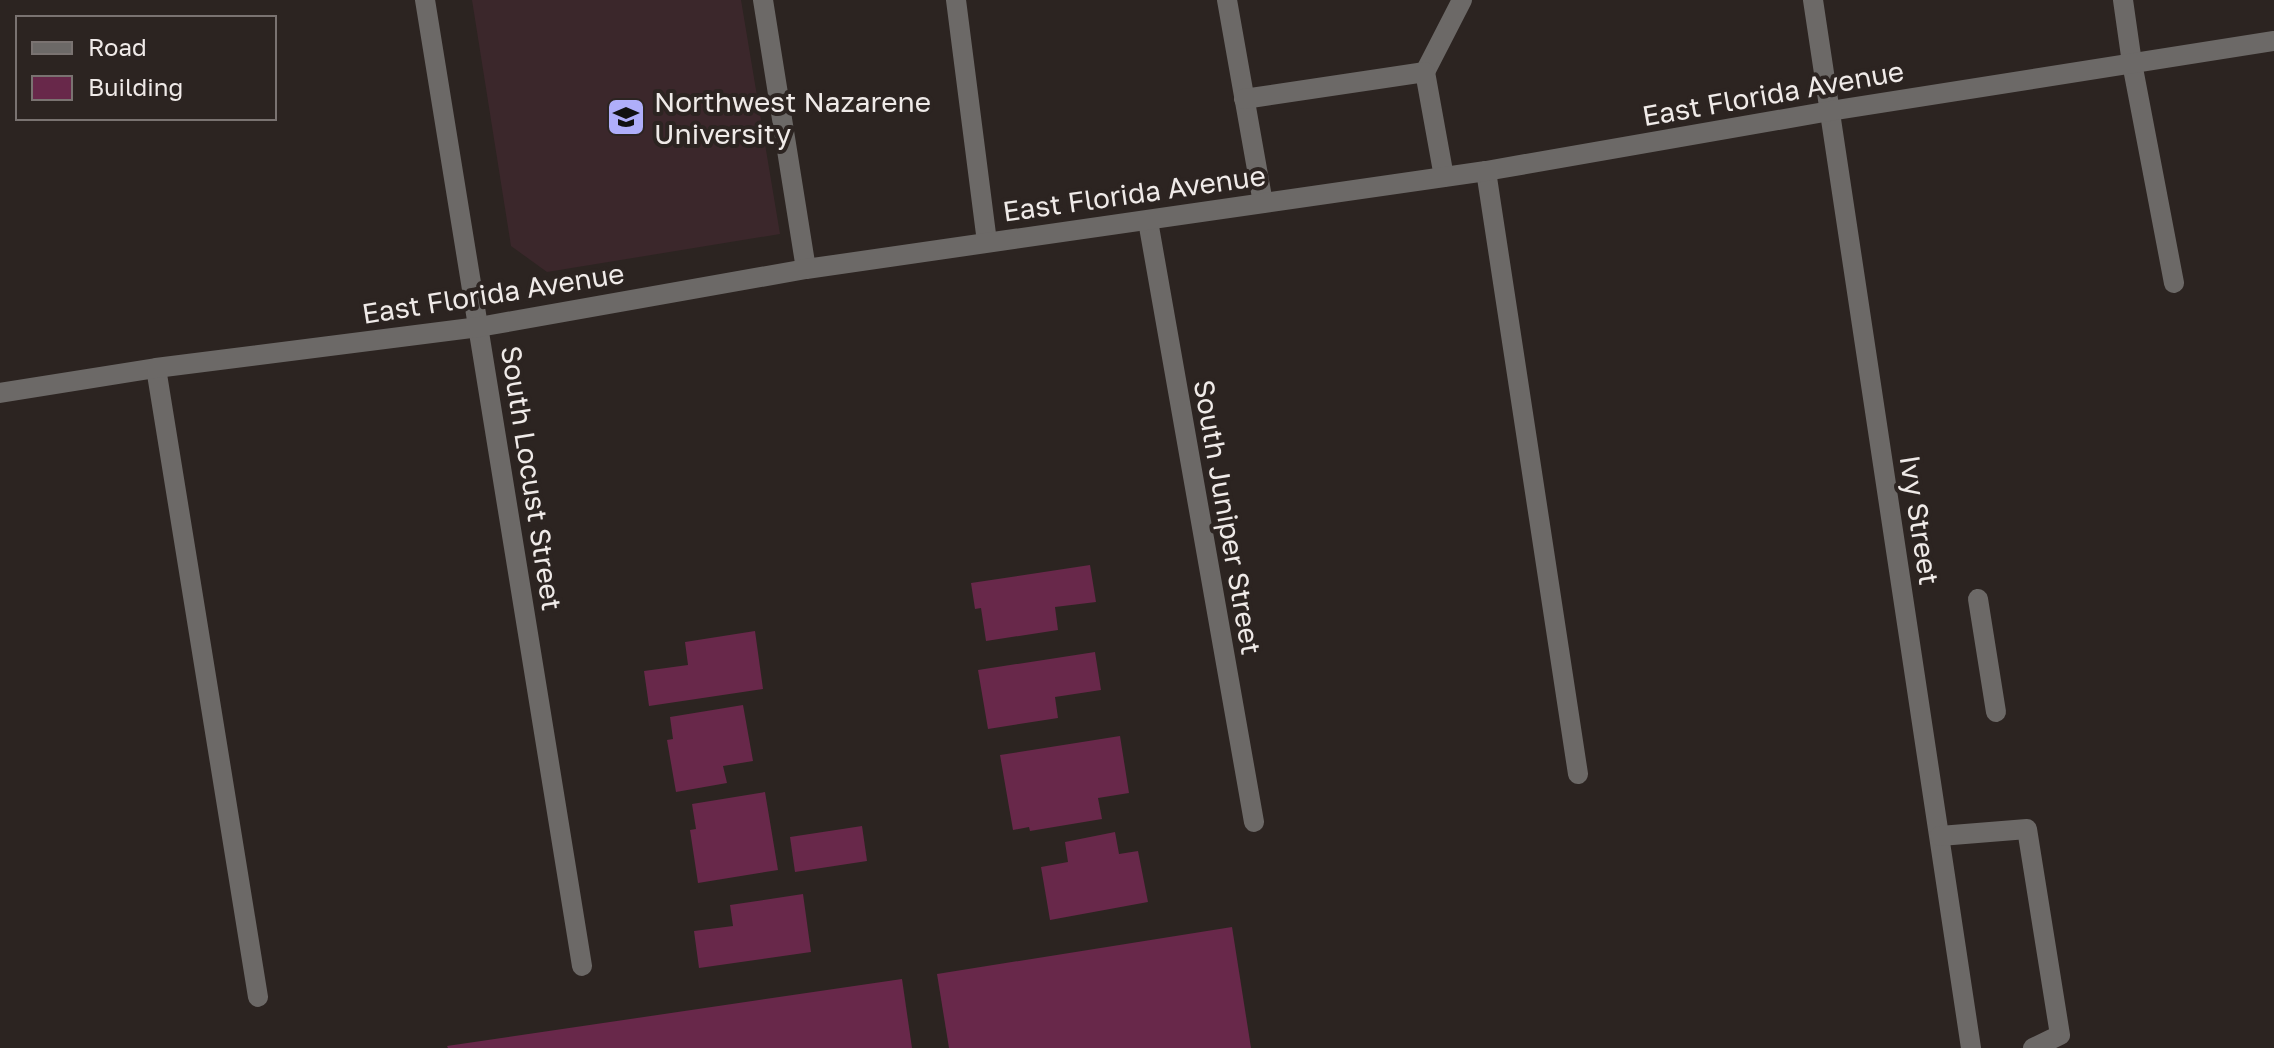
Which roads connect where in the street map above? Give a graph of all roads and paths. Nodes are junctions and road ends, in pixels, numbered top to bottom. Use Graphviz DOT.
graph roads {
  1 [pos="425,0"];
  2 [pos="763,0"];
  3 [pos="956,0"];
  4 [pos="1227,0"];
  5 [pos="1462,0"];
  6 [pos="1813,0"];
  7 [pos="2123,0"];
  8 [pos="2274,41"];
  9 [pos="2132,63"];
  10 [pos="1425,72"];
  11 [pos="1244,99"];
  12 [pos="1830,111"];
  13 [pos="1486,171"];
  14 [pos="1444,177"];
  15 [pos="1263,203"];
  16 [pos="1148,221"];
  17 [pos="987,242"];
  18 [pos="806,269"];
  19 [pos="2174,283"];
  20 [pos="479,327"];
  21 [pos="156,368"];
  22 [pos="0,393"];
  23 [pos="1978,599"];
  24 [pos="1996,712"];
  25 [pos="1578,774"];
  26 [pos="1254,822"];
  27 [pos="1940,836"];
  28 [pos="582,966"];
  29 [pos="258,997"];
  30 [pos="1971,1048"];
  31 [pos="2033,1048"];
  1 -- 20 [label="street, South Locust Street"];
  2 -- 18 [label="street"];
  3 -- 17 [label="street"];
  4 -- 11 [label="street"];
  5 -- 10 [label="street"];
  6 -- 12 [label="street, Ivy Street"];
  7 -- 9 [label="street"];
  8 -- 9 [label="street, East Florida Avenue"];
  9 -- 12 [label="street, East Florida Avenue"];
  9 -- 19 [label="street"];
  10 -- 11 [label="street"];
  10 -- 14 [label="street"];
  11 -- 15 [label="street"];
  12 -- 13 [label="street, East Florida Avenue"];
  12 -- 27 [label="street, Ivy Street"];
  13 -- 14 [label="street, East Florida Avenue"];
  13 -- 25 [label="street"];
  14 -- 15 [label="street, East Florida Avenue"];
  15 -- 16 [label="street, East Florida Avenue"];
  16 -- 17 [label="street, East Florida Avenue"];
  16 -- 26 [label="street, South Juniper Street"];
  17 -- 18 [label="street, East Florida Avenue"];
  18 -- 20 [label="street, East Florida Avenue"];
  20 -- 21 [label="street, East Florida Avenue"];
  20 -- 28 [label="street, South Locust Street"];
  21 -- 22 [label="street, East Florida Avenue"];
  21 -- 29 [label="street"];
  23 -- 24 [label="street"];
  27 -- 30 [label="street, Ivy Street"];
  27 -- 31 [label="street"];
}
